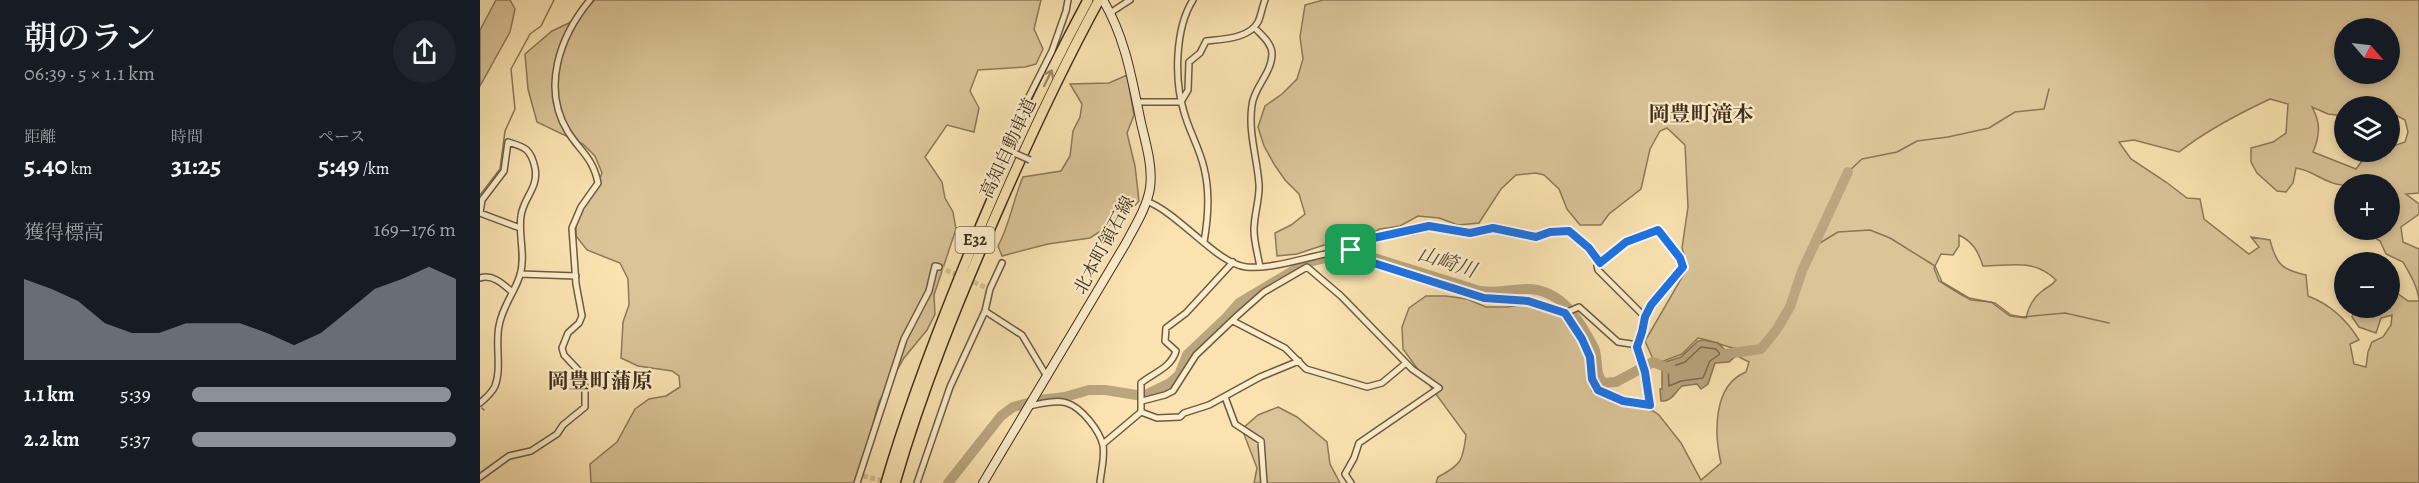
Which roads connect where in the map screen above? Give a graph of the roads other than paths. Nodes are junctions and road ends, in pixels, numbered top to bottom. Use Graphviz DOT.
graph roads {
  1 [pos="590,0"];
  2 [pos="1068,0"];
  3 [pos="1101,0"];
  4 [pos="1130,0"];
  5 [pos="1193,0"];
  6 [pos="1265,0"];
  7 [pos="1086,3"];
  8 [pos="1110,13"];
  9 [pos="1255,28"];
  10 [pos="1137,102"];
  11 [pos="1181,102"];
  12 [pos="1030,160"];
  13 [pos="1146,201"];
  14 [pos="520,228"];
  15 [pos="1204,242"];
  16 [pos="1352,250"];
  17 [pos="1233,262"];
  18 [pos="1002,263"];
  19 [pos="1600,263"];
  20 [pos="939,267"];
  21 [pos="1260,267"];
  22 [pos="520,274"];
  23 [pos="576,276"];
  24 [pos="480,278"];
  25 [pos="511,291"];
  26 [pos="1569,310"];
  27 [pos="985,311"];
  28 [pos="1645,317"];
  29 [pos="1233,321"];
  30 [pos="1638,345"];
  31 [pos="1299,361"];
  32 [pos="1407,363"];
  33 [pos="1046,375"];
  34 [pos="1225,397"];
  35 [pos="1141,398"];
  36 [pos="480,403"];
  37 [pos="1029,405"];
  38 [pos="1141,412"];
  39 [pos="1102,444"];
  40 [pos="480,477"];
  41 [pos="857,483"];
  42 [pos="886,483"];
  43 [pos="895,483"];
  44 [pos="917,483"];
  45 [pos="983,483"];
  46 [pos="1100,483"];
  47 [pos="1264,483"];
  48 [pos="1351,483"];
  1 -- 23 [label="street"];
  2 -- 12 [label="street, bridge"];
  3 -- 8 [label="main road, 北本町領石線"];
  3 -- 43 [label="highway, 高知自動車道 / E32"];
  4 -- 8 [label="street"];
  5 -- 11 [label="street"];
  6 -- 9 [label="street"];
  42 -- 7 [label="highway, 高知自動車道 / E32, one-way"];
  8 -- 10 [label="main road, 北本町領石線"];
  9 -- 11 [label="street"];
  9 -- 21 [label="street"];
  10 -- 11 [label="street"];
  10 -- 13 [label="main road, 北本町領石線"];
  11 -- 15 [label="street"];
  13 -- 15 [label="street"];
  13 -- 33 [label="main road, 北本町領石線"];
  14 -- 14 [label="street"];
  14 -- 22 [label="street"];
  15 -- 17 [label="street"];
  16 -- 19 [label="street"];
  16 -- 21 [label="street"];
  16 -- 26 [label="street"];
  17 -- 21 [label="street"];
  17 -- 35 [label="street"];
  18 -- 27 [label="street"];
  19 -- 28 [label="street"];
  19 -- 28 [label="street"];
  20 -- 41 [label="street"];
  22 -- 23 [label="street"];
  22 -- 25 [label="street"];
  23 -- 40 [label="street"];
  24 -- 25 [label="street"];
  25 -- 36 [label="street"];
  26 -- 30 [label="street"];
  26 -- 30 [label="street"];
  27 -- 33 [label="street"];
  27 -- 44 [label="street"];
  28 -- 30 [label="street"];
  29 -- 31 [label="street"];
  29 -- 32 [label="street"];
  29 -- 35 [label="street"];
  31 -- 32 [label="street"];
  31 -- 34 [label="street"];
  32 -- 48 [label="street"];
  33 -- 37 [label="main road, 北本町領石線"];
  34 -- 38 [label="street"];
  34 -- 47 [label="street"];
  35 -- 38 [label="street"];
  37 -- 39 [label="street"];
  37 -- 45 [label="main road, 北本町領石線"];
  38 -- 39 [label="street"];
  39 -- 46 [label="street"];
}
